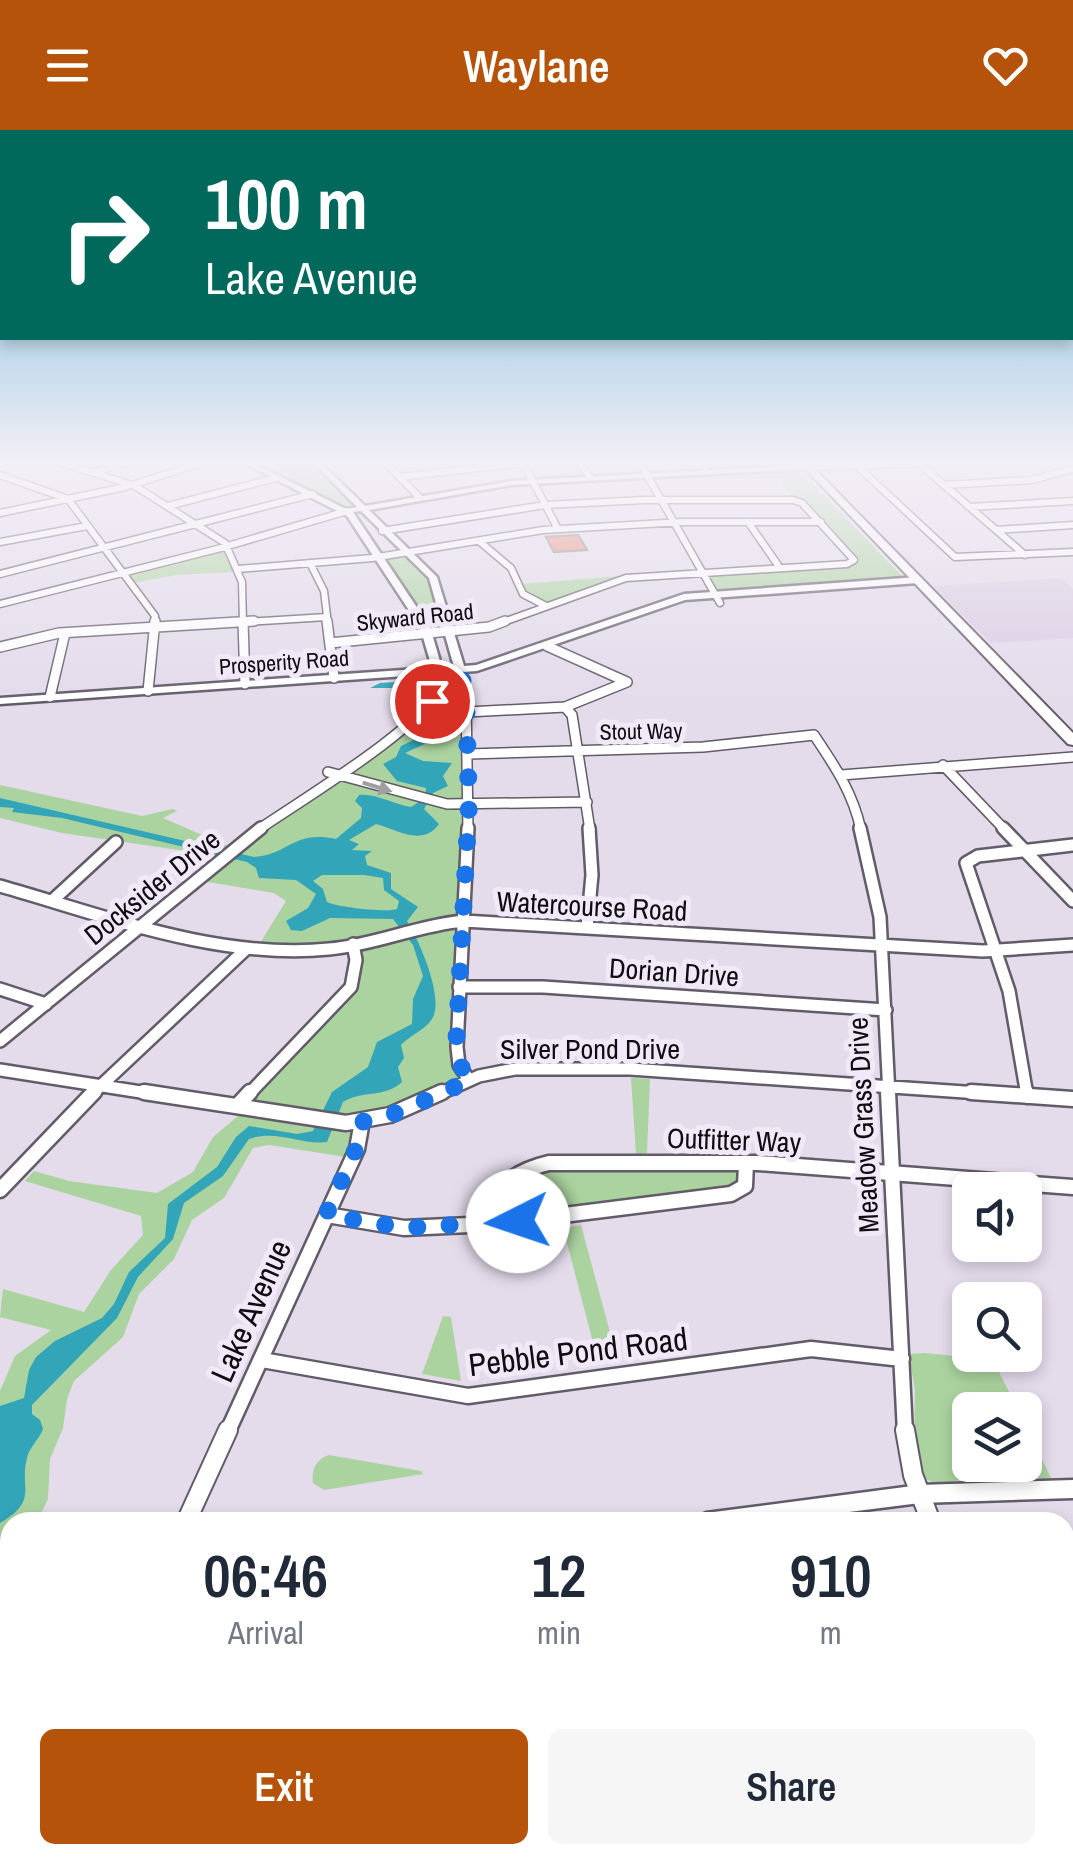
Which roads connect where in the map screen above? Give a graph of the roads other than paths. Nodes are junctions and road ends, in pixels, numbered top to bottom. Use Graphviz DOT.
graph roads {
  1 [pos="99,542"];
  2 [pos="134,542"];
  3 [pos="222,542"];
  4 [pos="242,542"];
  5 [pos="370,542"];
  6 [pos="394,542"];
  7 [pos="473,542"];
  8 [pos="479,542"];
  9 [pos="683,542"];
  10 [pos="762,542"];
  11 [pos="837,542"];
  12 [pos="881,542"];
  13 [pos="938,542"];
  14 [pos="1010,542"];
  15 [pos="228,546"];
  16 [pos="104,549"];
  17 [pos="1073,552"];
  18 [pos="407,554"];
  19 [pos="1026,555"];
  20 [pos="381,557"];
  21 [pos="310,563"];
  22 [pos="780,568"];
  23 [pos="238,569"];
  24 [pos="701,573"];
  25 [pos="0,574"];
  26 [pos="120,574"];
  27 [pos="918,580"];
  28 [pos="717,598"];
  29 [pos="0,604"];
  30 [pos="546,606"];
  31 [pos="327,617"];
  32 [pos="244,622"];
  33 [pos="156,627"];
  34 [pos="449,632"];
  35 [pos="66,633"];
  36 [pos="428,633"];
  37 [pos="330,643"];
  38 [pos="547,646"];
  39 [pos="0,647"];
  40 [pos="460,670"];
  41 [pos="438,671"];
  42 [pos="334,678"];
  43 [pos="244,684"];
  44 [pos="148,691"];
  45 [pos="50,698"];
  46 [pos="0,701"];
  47 [pos="565,707"];
  48 [pos="467,712"];
  49 [pos="814,736"];
  50 [pos="1073,741"];
  51 [pos="579,750"];
  52 [pos="468,754"];
  53 [pos="1073,757"];
  54 [pos="942,764"];
  55 [pos="328,772"];
  56 [pos="841,775"];
  57 [pos="340,776"];
  58 [pos="587,802"];
  59 [pos="469,804"];
  60 [pos="116,842"];
  61 [pos="1073,845"];
  62 [pos="1024,850"];
  63 [pos="0,886"];
  64 [pos="54,899"];
  65 [pos="1073,901"];
  66 [pos="464,921"];
  67 [pos="141,925"];
  68 [pos="418,927"];
  69 [pos="587,928"];
  70 [pos="396,933"];
  71 [pos="353,944"];
  72 [pos="882,945"];
  73 [pos="1073,945"];
  74 [pos="244,950"];
  75 [pos="995,952"];
  76 [pos="459,988"];
  77 [pos="0,989"];
  78 [pos="46,1004"];
  79 [pos="886,1010"];
  80 [pos="0,1041"];
  81 [pos="0,1070"];
  82 [pos="470,1080"];
  83 [pos="101,1086"];
  84 [pos="889,1086"];
  85 [pos="1027,1096"];
  86 [pos="1073,1099"];
  87 [pos="237,1106"];
  88 [pos="362,1122"];
  89 [pos="746,1163"];
  90 [pos="894,1174"];
  91 [pos="1073,1187"];
  92 [pos="0,1190"];
  93 [pos="326,1215"];
  94 [pos="492,1224"];
  95 [pos="902,1358"];
  96 [pos="262,1360"];
  97 [pos="1073,1490"];
  98 [pos="920,1494"];
  99 [pos="191,1512"];
  100 [pos="782,1512"];
  101 [pos="927,1512"];
  1 -- 16 [label="street"];
  2 -- 16 [label="street"];
  3 -- 15 [label="street"];
  4 -- 15 [label="street"];
  5 -- 20 [label="street"];
  6 -- 18 [label="street"];
  7 -- 18 [label="street"];
  8 -- 30 [label="street"];
  9 -- 24 [label="street"];
  10 -- 22 [label="street"];
  11 -- 22 [label="street, Skyward Road"];
  12 -- 27 [label="main road"];
  13 -- 19 [label="street"];
  14 -- 19 [label="street"];
  15 -- 23 [label="street"];
  15 -- 26 [label="street"];
  16 -- 25 [label="street"];
  16 -- 26 [label="street"];
  17 -- 19 [label="street"];
  18 -- 20 [label="street"];
  18 -- 34 [label="street"];
  20 -- 21 [label="street"];
  20 -- 36 [label="street"];
  21 -- 23 [label="street"];
  21 -- 31 [label="street"];
  22 -- 24 [label="street, Skyward Road"];
  23 -- 32 [label="street"];
  24 -- 28 [label="street"];
  24 -- 30 [label="street, Skyward Road"];
  26 -- 29 [label="street"];
  26 -- 33 [label="street"];
  27 -- 28 [label="street, Prosperity Road"];
  27 -- 50 [label="main road"];
  28 -- 38 [label="street, Prosperity Road"];
  30 -- 34 [label="street, Skyward Road"];
  31 -- 32 [label="street"];
  31 -- 37 [label="street"];
  32 -- 33 [label="street"];
  32 -- 43 [label="street"];
  33 -- 35 [label="street"];
  33 -- 44 [label="street"];
  34 -- 36 [label="street, Skyward Road"];
  34 -- 40 [label="street"];
  35 -- 39 [label="street"];
  35 -- 45 [label="street"];
  36 -- 37 [label="street, Skyward Road"];
  36 -- 41 [label="street"];
  37 -- 42 [label="street"];
  38 -- 40 [label="street, Prosperity Road"];
  38 -- 47 [label="street"];
  40 -- 41 [label="street, Prosperity Road"];
  40 -- 48 [label="street"];
  41 -- 42 [label="street, Prosperity Road"];
  41 -- 57 [label="street"];
  42 -- 43 [label="street, Prosperity Road"];
  43 -- 44 [label="street, Prosperity Road"];
  44 -- 45 [label="street, Prosperity Road"];
  45 -- 46 [label="street, Prosperity Road"];
  47 -- 48 [label="street"];
  47 -- 51 [label="street"];
  48 -- 52 [label="street"];
  49 -- 51 [label="street, Stout Way"];
  49 -- 56 [label="street, Meadow Grass Drive"];
  51 -- 52 [label="street, Stout Way"];
  51 -- 58 [label="street"];
  52 -- 59 [label="street"];
  53 -- 54 [label="street"];
  54 -- 56 [label="street"];
  54 -- 62 [label="street"];
  55 -- 57 [label="street"];
  56 -- 72 [label="street, Meadow Grass Drive"];
  57 -- 59 [label="street, one-way"];
  57 -- 67 [label="street, Docksider Drive"];
  58 -- 59 [label="street"];
  58 -- 69 [label="street"];
  59 -- 66 [label="street"];
  60 -- 64 [label="street"];
  61 -- 62 [label="street"];
  62 -- 65 [label="street"];
  62 -- 75 [label="street"];
  63 -- 64 [label="street, Watercourse Road"];
  64 -- 67 [label="street, Watercourse Road"];
  66 -- 68 [label="street, Watercourse Road"];
  66 -- 69 [label="street, Watercourse Road"];
  66 -- 76 [label="street"];
  67 -- 74 [label="street, Watercourse Road"];
  67 -- 78 [label="street, Docksider Drive"];
  68 -- 70 [label="street, Watercourse Road"];
  69 -- 72 [label="street, Watercourse Road"];
  70 -- 71 [label="street, Watercourse Road"];
  71 -- 74 [label="street, Watercourse Road"];
  71 -- 87 [label="street"];
  72 -- 75 [label="street, Watercourse Road"];
  72 -- 79 [label="street, Meadow Grass Drive"];
  73 -- 75 [label="street, Watercourse Road"];
  74 -- 83 [label="street"];
  75 -- 85 [label="street"];
  76 -- 79 [label="street, Dorian Drive"];
  76 -- 82 [label="street"];
  77 -- 78 [label="street"];
  78 -- 80 [label="street, Docksider Drive"];
  79 -- 84 [label="street, Meadow Grass Drive"];
  81 -- 83 [label="street, Silver Pond Drive"];
  82 -- 84 [label="street, Silver Pond Drive"];
  82 -- 88 [label="street, Silver Pond Drive"];
  83 -- 87 [label="street, Silver Pond Drive"];
  83 -- 92 [label="street"];
  84 -- 85 [label="street, Silver Pond Drive"];
  84 -- 90 [label="street, Meadow Grass Drive"];
  85 -- 86 [label="street, Silver Pond Drive"];
  87 -- 88 [label="street, Silver Pond Drive"];
  88 -- 93 [label="street, Lake Avenue"];
  89 -- 90 [label="street, Outfitter Way"];
  89 -- 94 [label="street"];
  89 -- 94 [label="street, Outfitter Way"];
  90 -- 91 [label="street, Outfitter Way"];
  90 -- 95 [label="street, Meadow Grass Drive"];
  93 -- 94 [label="street"];
  93 -- 96 [label="street, Lake Avenue"];
  95 -- 96 [label="street, Pebble Pond Road"];
  95 -- 98 [label="street, Meadow Grass Drive"];
  96 -- 99 [label="street, Lake Avenue"];
  97 -- 98 [label="street"];
  98 -- 100 [label="street"];
  98 -- 101 [label="street, Meadow Grass Drive"];
}
